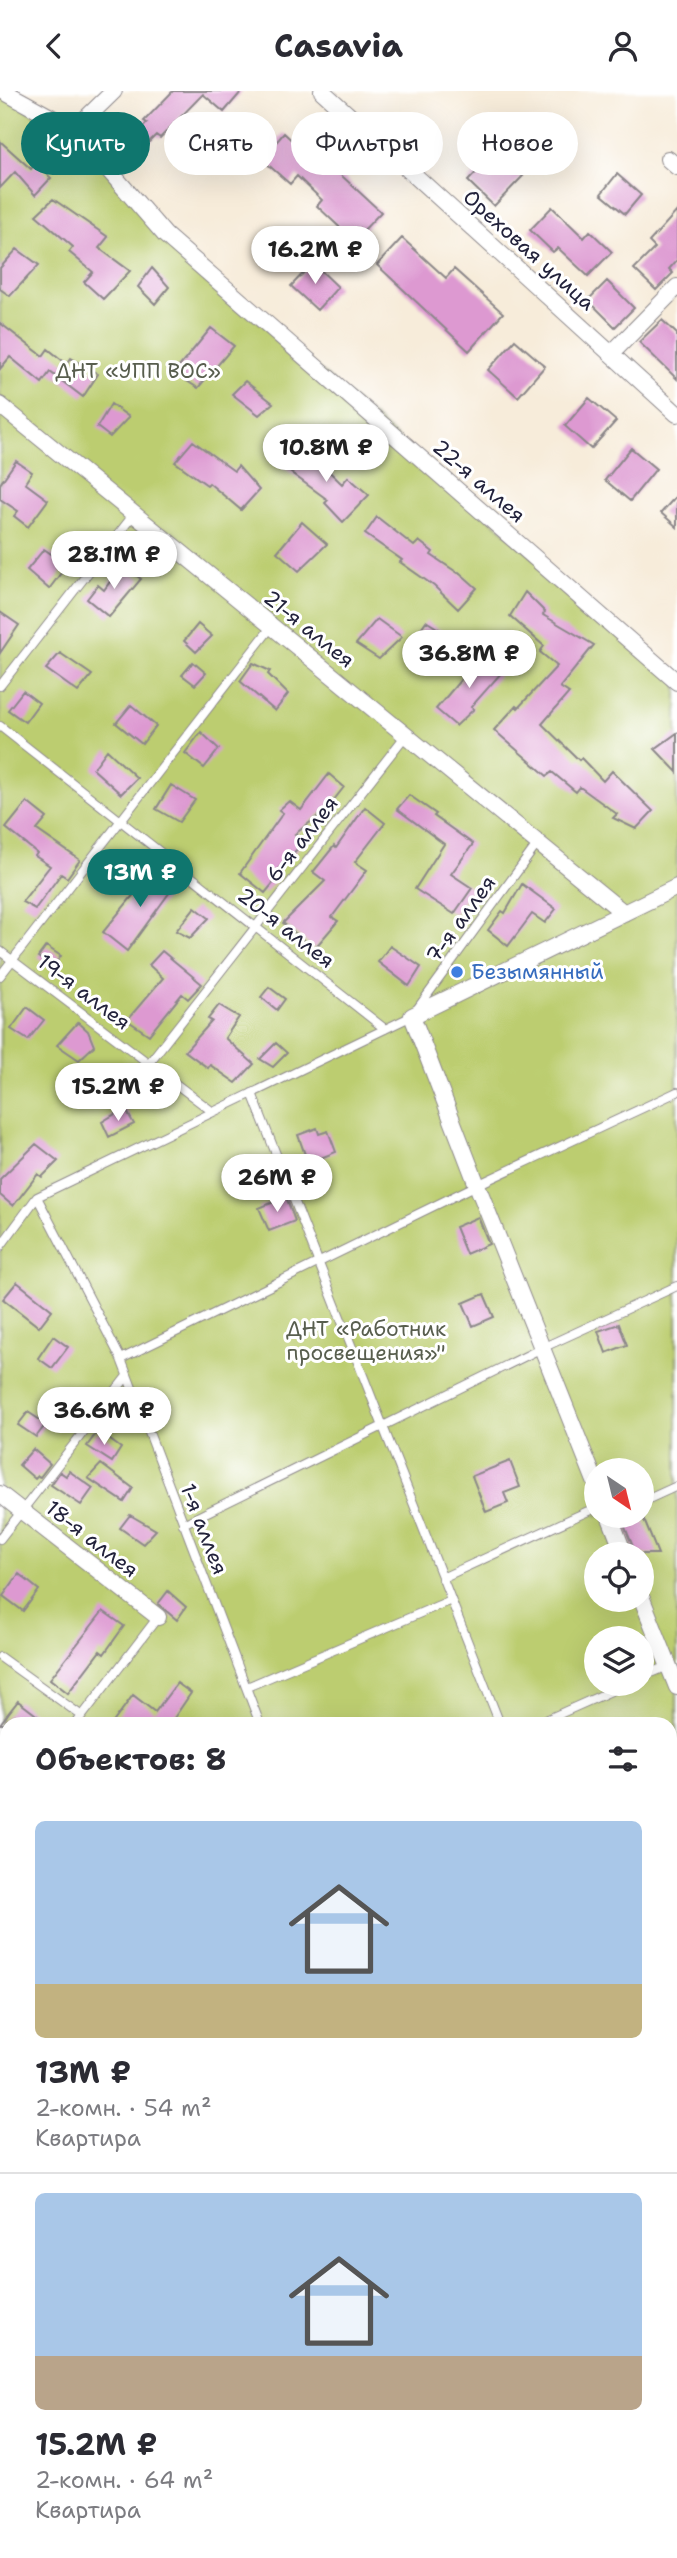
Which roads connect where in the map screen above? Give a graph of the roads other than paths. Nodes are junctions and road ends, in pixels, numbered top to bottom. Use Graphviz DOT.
graph roads {
  1 [pos="3,91"];
  2 [pos="114,91"];
  3 [pos="321,91"];
  4 [pos="41,112"];
  5 [pos="92,112"];
  6 [pos="113,175"];
  7 [pos="677,286"];
  8 [pos="612,353"];
  9 [pos="0,405"];
  10 [pos="677,414"];
  11 [pos="134,514"];
  12 [pos="272,626"];
  13 [pos="677,682"];
  14 [pos="0,686"];
  15 [pos="0,726"];
  16 [pos="405,735"];
  17 [pos="120,820"];
  18 [pos="538,843"];
  19 [pos="677,887"];
  20 [pos="624,913"];
  21 [pos="256,927"];
  22 [pos="0,951"];
  23 [pos="13,960"];
  24 [pos="0,976"];
  25 [pos="412,1016"];
  26 [pos="385,1029"];
  27 [pos="149,1063"];
  28 [pos="677,1092"];
  29 [pos="252,1093"];
  30 [pos="213,1112"];
  31 [pos="477,1185"];
  32 [pos="37,1197"];
  33 [pos="0,1247"];
  34 [pos="318,1262"];
  35 [pos="677,1286"];
  36 [pos="542,1349"];
  37 [pos="121,1359"];
  38 [pos="127,1376"];
  39 [pos="383,1426"];
  40 [pos="586,1458"];
  41 [pos="677,1486"];
  42 [pos="0,1494"];
  43 [pos="654,1497"];
  44 [pos="21,1510"];
  45 [pos="584,1523"];
  46 [pos="183,1524"];
  47 [pos="0,1539"];
  48 [pos="442,1578"];
  49 [pos="451,1600"];
  50 [pos="647,1612"];
  51 [pos="158,1617"];
  52 [pos="0,1657"];
  53 [pos="668,1666"];
  54 [pos="654,1672"];
  55 [pos="676,1684"];
  56 [pos="247,1687"];
  57 [pos="600,1696"];
  58 [pos="75,1717"];
  59 [pos="81,1717"];
  60 [pos="258,1717"];
  61 [pos="496,1717"];
  62 [pos="553,1717"];
  1 -- 4 [label="street, 22-я аллея"];
  2 -- 5 [label="street"];
  3 -- 8 [label="street, Ореховая улица"];
  6 -- 13 [label="street, 22-я аллея"];
  7 -- 8 [label="street"];
  8 -- 10 [label="street, Ореховая улица"];
  9 -- 11 [label="street, 21-я аллея"];
  11 -- 12 [label="street, 21-я аллея"];
  11 -- 14 [label="lane"];
  12 -- 16 [label="street, 21-я аллея"];
  12 -- 17 [label="lane"];
  15 -- 17 [label="lane, 20-я аллея"];
  16 -- 18 [label="street, 21-я аллея"];
  16 -- 21 [label="lane, 6-я аллея"];
  17 -- 21 [label="lane, 20-я аллея"];
  17 -- 23 [label="lane"];
  18 -- 20 [label="street, 21-я аллея"];
  18 -- 25 [label="lane, 7-я аллея"];
  19 -- 20 [label="street"];
  20 -- 25 [label="street"];
  21 -- 26 [label="lane, 20-я аллея"];
  21 -- 27 [label="lane, 6-я аллея"];
  22 -- 23 [label="lane, 19-я аллея"];
  23 -- 24 [label="lane"];
  23 -- 27 [label="lane, 19-я аллея"];
  25 -- 26 [label="lane"];
  25 -- 31 [label="street"];
  26 -- 29 [label="lane"];
  27 -- 30 [label="lane, 19-я аллея"];
  28 -- 31 [label="lane"];
  29 -- 30 [label="lane"];
  29 -- 34 [label="lane"];
  30 -- 32 [label="lane"];
  31 -- 34 [label="lane"];
  31 -- 36 [label="street"];
  32 -- 33 [label="lane"];
  32 -- 37 [label="lane, 1-я аллея"];
  34 -- 37 [label="lane"];
  34 -- 39 [label="lane"];
  35 -- 36 [label="lane"];
  36 -- 39 [label="lane"];
  36 -- 40 [label="street"];
  37 -- 38 [label="lane, 1-я аллея"];
  38 -- 44 [label="lane"];
  38 -- 46 [label="lane, 1-я аллея"];
  39 -- 46 [label="lane"];
  39 -- 48 [label="lane"];
  41 -- 43 [label="lane"];
  42 -- 44 [label="street, 18-я аллея"];
  44 -- 47 [label="lane"];
  44 -- 51 [label="street, 18-я аллея"];
  45 -- 48 [label="lane"];
  46 -- 56 [label="lane, 1-я аллея"];
  48 -- 49 [label="lane"];
  49 -- 56 [label="lane"];
  49 -- 61 [label="lane"];
  50 -- 53 [label="street"];
  51 -- 59 [label="lane"];
  52 -- 58 [label="lane"];
  53 -- 54 [label="lane"];
  53 -- 55 [label="street"];
  56 -- 60 [label="lane, 1-я аллея"];
  57 -- 62 [label="lane"];
}
